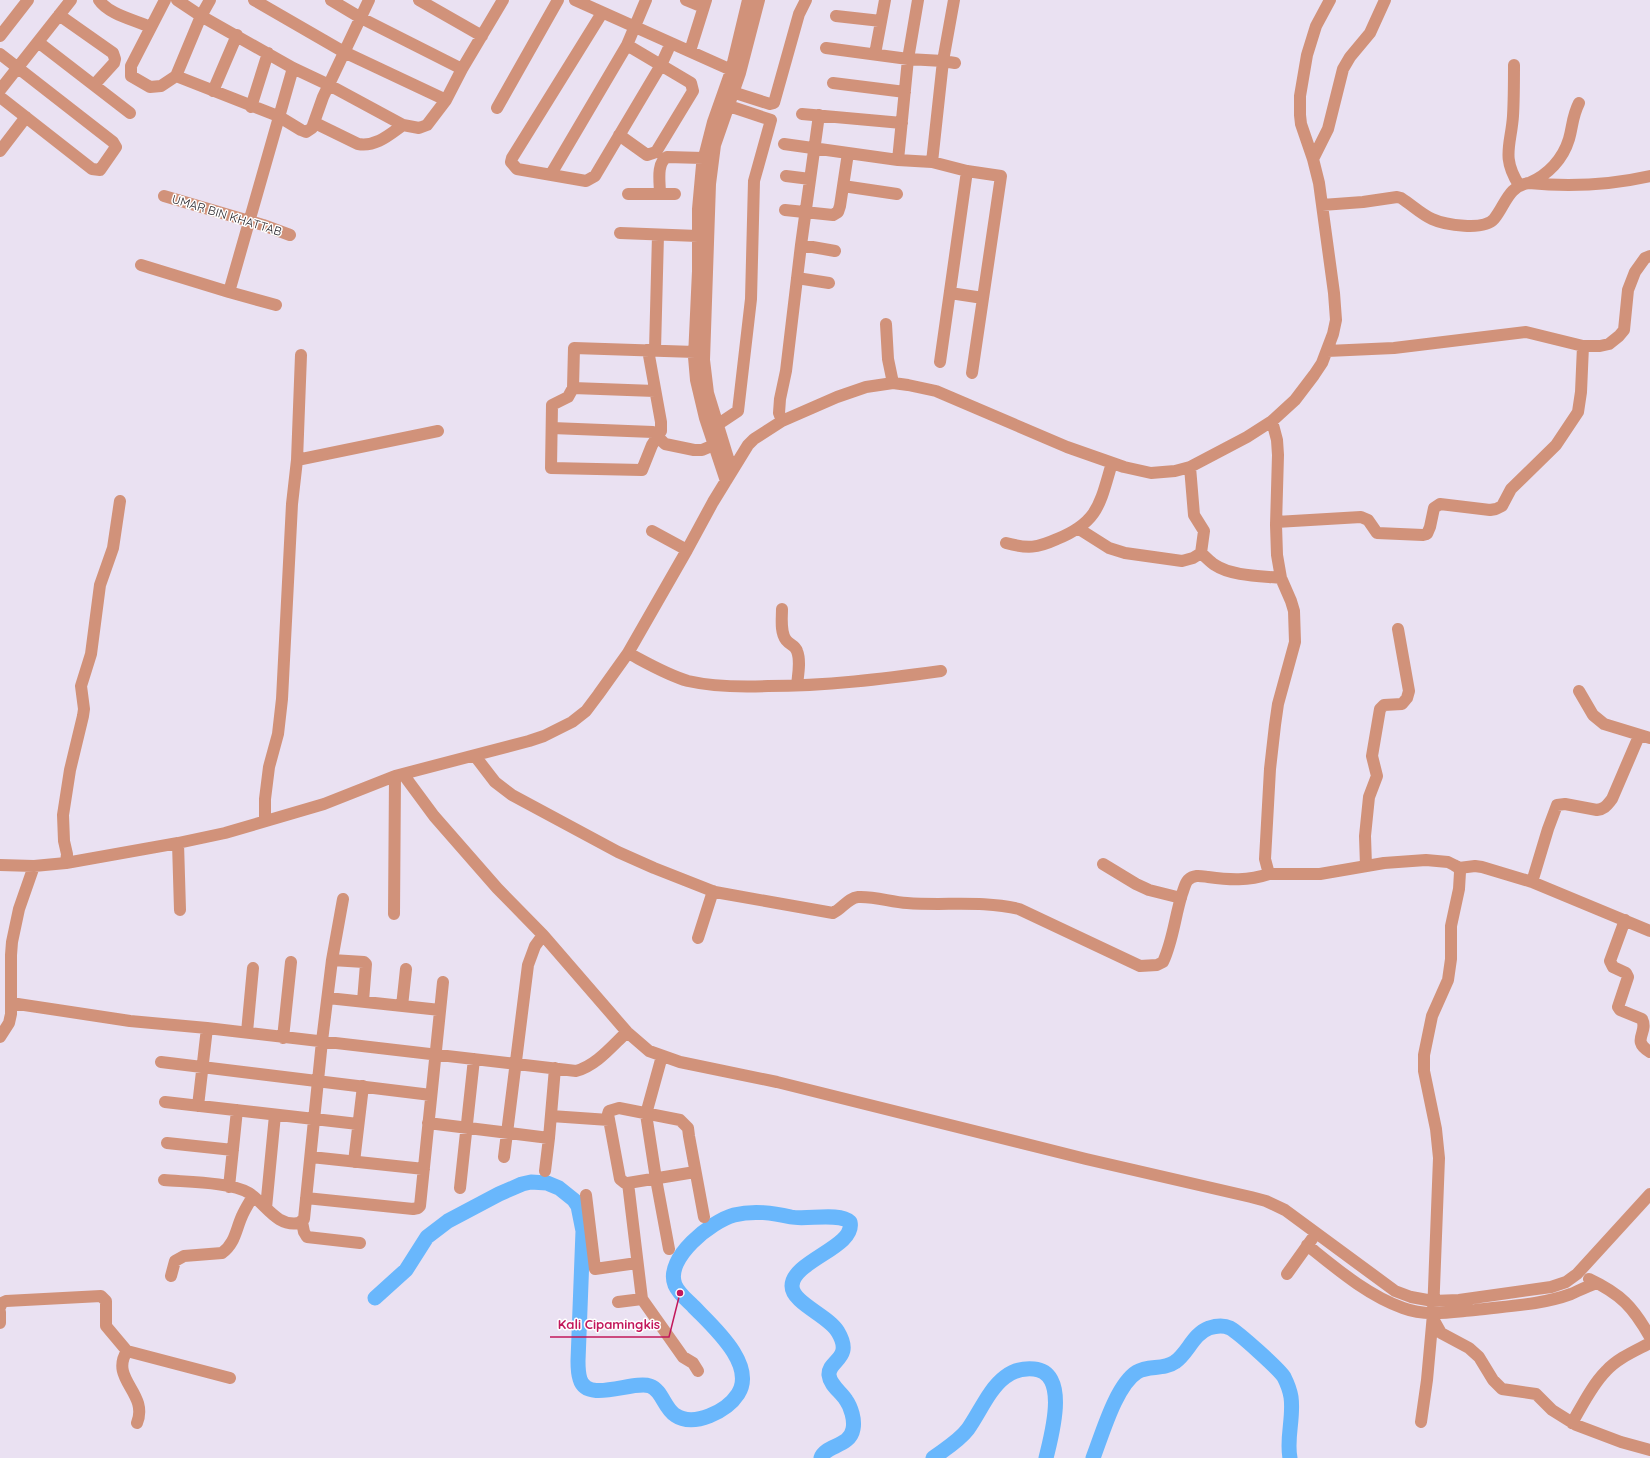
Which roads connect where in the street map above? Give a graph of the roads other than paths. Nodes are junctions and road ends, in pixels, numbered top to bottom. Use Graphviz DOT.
graph roads {
  1 [pos="28,0"];
  2 [pos="70,0"];
  3 [pos="99,0"];
  4 [pos="165,0"];
  5 [pos="177,0"];
  6 [pos="210,0"];
  7 [pos="254,0"];
  8 [pos="331,0"];
  9 [pos="369,0"];
  10 [pos="418,0"];
  11 [pos="503,0"];
  12 [pos="558,0"];
  13 [pos="575,0"];
  14 [pos="646,0"];
  15 [pos="686,0"];
  16 [pos="748,0"];
  17 [pos="759,0"];
  18 [pos="806,0"];
  19 [pos="885,0"];
  20 [pos="918,0"];
  21 [pos="954,0"];
  22 [pos="1330,0"];
  23 [pos="1386,0"];
  24 [pos="705,4"];
  25 [pos="602,13"];
  26 [pos="59,15"];
  27 [pos="201,16"];
  28 [pos="836,16"];
  29 [pos="361,18"];
  30 [pos="881,21"];
  31 [pos="634,26"];
  32 [pos="150,27"];
  33 [pos="237,35"];
  34 [pos="0,36"];
  35 [pos="482,36"];
  36 [pos="38,42"];
  37 [pos="671,43"];
  38 [pos="627,45"];
  39 [pos="826,48"];
  40 [pos="344,52"];
  41 [pos="690,52"];
  42 [pos="268,53"];
  43 [pos="0,54"];
  44 [pos="875,54"];
  45 [pos="908,59"];
  46 [pos="942,62"];
  47 [pos="955,63"];
  48 [pos="661,65"];
  49 [pos="1514,65"];
  50 [pos="18,68"];
  51 [pos="293,68"];
  52 [pos="462,69"];
  53 [pos="736,72"];
  54 [pos="176,76"];
  55 [pos="832,83"];
  56 [pos="94,85"];
  57 [pos="329,85"];
  58 [pos="0,90"];
  59 [pos="213,91"];
  60 [pos="729,91"];
  61 [pos="905,92"];
  62 [pos="0,97"];
  63 [pos="446,100"];
  64 [pos="1579,103"];
  65 [pos="729,106"];
  66 [pos="251,107"];
  67 [pos="497,108"];
  68 [pos="130,113"];
  69 [pos="802,114"];
  70 [pos="819,115"];
  71 [pos="278,116"];
  72 [pos="26,117"];
  73 [pos="315,123"];
  74 [pos="902,123"];
  75 [pos="403,125"];
  76 [pos="619,135"];
  77 [pos="784,144"];
  78 [pos="814,148"];
  79 [pos="0,151"];
  80 [pos="848,153"];
  81 [pos="1312,154"];
  82 [pos="703,158"];
  83 [pos="898,160"];
  84 [pos="932,162"];
  85 [pos="967,172"];
  86 [pos="551,174"];
  87 [pos="786,176"];
  88 [pos="1650,176"];
  89 [pos="810,179"];
  90 [pos="1524,184"];
  91 [pos="843,186"];
  92 [pos="628,194"];
  93 [pos="660,194"];
  94 [pos="675,194"];
  95 [pos="897,194"];
  96 [pos="164,196"];
  97 [pos="1322,205"];
  98 [pos="785,210"];
  99 [pos="805,212"];
  100 [pos="248,221"];
  101 [pos="620,234"];
  102 [pos="290,235"];
  103 [pos="658,235"];
  104 [pos="698,236"];
  105 [pos="801,245"];
  106 [pos="835,251"];
  107 [pos="1650,256"];
  108 [pos="141,265"];
  109 [pos="797,278"];
  110 [pos="829,283"];
  111 [pos="229,292"];
  112 [pos="950,293"];
  113 [pos="983,298"];
  114 [pos="276,305"];
  115 [pos="886,324"];
  116 [pos="1583,346"];
  117 [pos="652,350"];
  118 [pos="1327,351"];
  119 [pos="695,352"];
  120 [pos="301,355"];
  121 [pos="940,362"];
  122 [pos="972,373"];
  123 [pos="892,378"];
  124 [pos="573,388"];
  125 [pos="656,391"];
  126 [pos="781,417"];
  127 [pos="1272,421"];
  128 [pos="717,425"];
  129 [pos="552,428"];
  130 [pos="438,431"];
  131 [pos="658,437"];
  132 [pos="718,443"];
  133 [pos="296,460"];
  134 [pos="1112,463"];
  135 [pos="1190,467"];
  136 [pos="729,476"];
  137 [pos="120,501"];
  138 [pos="1276,522"];
  139 [pos="1079,529"];
  140 [pos="652,531"];
  141 [pos="1006,542"];
  142 [pos="680,547"];
  143 [pos="1201,553"];
  144 [pos="1281,578"];
  145 [pos="782,609"];
  146 [pos="1398,629"];
  147 [pos="628,653"];
  148 [pos="941,671"];
  149 [pos="798,685"];
  150 [pos="1579,691"];
  151 [pos="1644,737"];
  152 [pos="475,756"];
  153 [pos="399,775"];
  154 [pos="265,810"];
  155 [pos="178,843"];
  156 [pos="67,858"];
  157 [pos="1103,864"];
  158 [pos="0,865"];
  159 [pos="34,866"];
  160 [pos="1366,866"];
  161 [pos="1459,868"];
  162 [pos="1269,874"];
  163 [pos="1532,882"];
  164 [pos="713,891"];
  165 [pos="1181,898"];
  166 [pos="343,899"];
  167 [pos="180,910"];
  168 [pos="394,914"];
  169 [pos="1625,920"];
  170 [pos="1650,930"];
  171 [pos="543,935"];
  172 [pos="698,938"];
  173 [pos="332,960"];
  174 [pos="291,962"];
  175 [pos="253,968"];
  176 [pos="406,969"];
  177 [pos="443,982"];
  178 [pos="328,998"];
  179 [pos="363,1002"];
  180 [pos="11,1003"];
  181 [pos="402,1006"];
  182 [pos="440,1010"];
  183 [pos="207,1028"];
  184 [pos="247,1032"];
  185 [pos="627,1032"];
  186 [pos="0,1037"];
  187 [pos="283,1038"];
  188 [pos="322,1041"];
  189 [pos="1650,1052"];
  190 [pos="436,1054"];
  191 [pos="662,1056"];
  192 [pos="474,1059"];
  193 [pos="161,1062"];
  194 [pos="516,1064"];
  195 [pos="202,1067"];
  196 [pos="555,1068"];
  197 [pos="318,1081"];
  198 [pos="363,1086"];
  199 [pos="431,1094"];
  200 [pos="165,1102"];
  201 [pos="198,1106"];
  202 [pos="237,1110"];
  203 [pos="646,1114"];
  204 [pos="275,1115"];
  205 [pos="551,1116"];
  206 [pos="315,1119"];
  207 [pos="609,1120"];
  208 [pos="428,1123"];
  209 [pos="358,1124"];
  210 [pos="467,1128"];
  211 [pos="508,1133"];
  212 [pos="550,1138"];
  213 [pos="167,1143"];
  214 [pos="233,1150"];
  215 [pos="311,1157"];
  216 [pos="504,1157"];
  217 [pos="354,1162"];
  218 [pos="424,1170"];
  219 [pos="545,1171"];
  220 [pos="695,1172"];
  221 [pos="656,1179"];
  222 [pos="164,1180"];
  223 [pos="628,1183"];
  224 [pos="229,1187"];
  225 [pos="460,1188"];
  226 [pos="1650,1194"];
  227 [pos="586,1195"];
  228 [pos="253,1196"];
  229 [pos="306,1198"];
  230 [pos="266,1208"];
  231 [pos="704,1217"];
  232 [pos="302,1222"];
  233 [pos="1316,1234"];
  234 [pos="360,1243"];
  235 [pos="1307,1245"];
  236 [pos="669,1249"];
  237 [pos="637,1263"];
  238 [pos="1287,1274"];
  239 [pos="1578,1274"];
  240 [pos="1371,1275"];
  241 [pos="171,1276"];
  242 [pos="1597,1283"];
  243 [pos="1362,1288"];
  244 [pos="642,1299"];
  245 [pos="1433,1301"];
  246 [pos="618,1302"];
  247 [pos="1480,1304"];
  248 [pos="0,1307"];
  249 [pos="0,1312"];
  250 [pos="1432,1316"];
  251 [pos="0,1323"];
  252 [pos="1650,1337"];
  253 [pos="1650,1343"];
  254 [pos="127,1351"];
  255 [pos="698,1371"];
  256 [pos="230,1378"];
  257 [pos="1421,1422"];
  258 [pos="137,1423"];
  259 [pos="1572,1423"];
  260 [pos="1650,1450"];
  1 -- 34 [label="street"];
  2 -- 26 [label="street"];
  3 -- 32 [label="street"];
  4 -- 32 [label="street"];
  5 -- 27 [label="street"];
  6 -- 27 [label="street"];
  7 -- 40 [label="street"];
  8 -- 29 [label="street"];
  9 -- 29 [label="street"];
  10 -- 35 [label="street"];
  11 -- 35 [label="street"];
  12 -- 67 [label="street"];
  13 -- 25 [label="street"];
  14 -- 31 [label="street"];
  15 -- 24 [label="street"];
  16 -- 53 [label="street"];
  17 -- 53 [label="street"];
  18 -- 60 [label="street"];
  19 -- 30 [label="street"];
  20 -- 45 [label="street"];
  21 -- 46 [label="street"];
  22 -- 81 [label="street"];
  23 -- 81 [label="street"];
  24 -- 41 [label="street"];
  25 -- 31 [label="street"];
  25 -- 86 [label="street"];
  26 -- 36 [label="street"];
  26 -- 56 [label="street"];
  27 -- 33 [label="street"];
  27 -- 54 [label="street"];
  28 -- 30 [label="street"];
  29 -- 40 [label="street"];
  29 -- 52 [label="street"];
  30 -- 44 [label="street"];
  31 -- 37 [label="street"];
  31 -- 38 [label="street"];
  32 -- 54 [label="street"];
  33 -- 42 [label="street"];
  33 -- 59 [label="street"];
  35 -- 52 [label="street"];
  36 -- 50 [label="street"];
  36 -- 56 [label="street"];
  37 -- 41 [label="street"];
  37 -- 48 [label="street"];
  38 -- 48 [label="street"];
  38 -- 86 [label="street"];
  39 -- 44 [label="street"];
  40 -- 57 [label="street"];
  40 -- 63 [label="street"];
  41 -- 53 [label="street"];
  42 -- 51 [label="street"];
  42 -- 66 [label="street"];
  43 -- 50 [label="street"];
  44 -- 45 [label="street"];
  45 -- 46 [label="street"];
  45 -- 61 [label="street"];
  46 -- 47 [label="street"];
  46 -- 84 [label="street"];
  48 -- 76 [label="street"];
  48 -- 76 [label="street"];
  49 -- 90 [label="street"];
  50 -- 58 [label="street"];
  50 -- 72 [label="street"];
  51 -- 57 [label="street"];
  51 -- 71 [label="street"];
  52 -- 63 [label="street"];
  53 -- 60 [label="street"];
  54 -- 59 [label="street"];
  55 -- 61 [label="street"];
  56 -- 68 [label="street"];
  57 -- 73 [label="street"];
  57 -- 75 [label="street"];
  59 -- 66 [label="street"];
  60 -- 65 [label="street"];
  60 -- 82 [label="street"];
  61 -- 74 [label="street"];
  62 -- 72 [label="street"];
  63 -- 75 [label="street"];
  64 -- 90 [label="street"];
  65 -- 128 [label="street"];
  65 -- 128 [label="street"];
  66 -- 71 [label="street"];
  69 -- 70 [label="street"];
  70 -- 74 [label="street"];
  70 -- 78 [label="street"];
  71 -- 73 [label="street"];
  71 -- 100 [label="street"];
  72 -- 79 [label="street"];
  73 -- 75 [label="street"];
  74 -- 83 [label="street"];
  76 -- 86 [label="street"];
  77 -- 78 [label="street"];
  78 -- 80 [label="street"];
  78 -- 89 [label="street"];
  80 -- 83 [label="street"];
  80 -- 91 [label="street"];
  81 -- 97 [label="street"];
  82 -- 93 [label="street"];
  82 -- 104 [label="street"];
  83 -- 84 [label="street"];
  84 -- 85 [label="street"];
  85 -- 112 [label="street"];
  85 -- 113 [label="street"];
  87 -- 89 [label="street"];
  88 -- 90 [label="street"];
  89 -- 99 [label="street"];
  90 -- 97 [label="street"];
  91 -- 95 [label="street"];
  91 -- 99 [label="street"];
  92 -- 93 [label="street"];
  93 -- 94 [label="street"];
  96 -- 100 [label="street, UMAR BIN KHATTAB"];
  97 -- 118 [label="street"];
  98 -- 99 [label="street"];
  99 -- 105 [label="street"];
  100 -- 102 [label="street, UMAR BIN KHATTAB"];
  100 -- 111 [label="street"];
  101 -- 103 [label="street"];
  103 -- 104 [label="street"];
  103 -- 117 [label="street"];
  104 -- 119 [label="street"];
  105 -- 106 [label="street"];
  105 -- 109 [label="street"];
  107 -- 116 [label="street"];
  108 -- 111 [label="street"];
  109 -- 110 [label="street"];
  109 -- 126 [label="street"];
  111 -- 114 [label="street"];
  112 -- 113 [label="street"];
  112 -- 121 [label="street"];
  113 -- 122 [label="street"];
  115 -- 123 [label="street"];
  116 -- 118 [label="street"];
  116 -- 138 [label="street"];
  117 -- 119 [label="street"];
  117 -- 124 [label="street"];
  117 -- 125 [label="street"];
  118 -- 127 [label="street"];
  119 -- 132 [label="street"];
  120 -- 133 [label="street"];
  123 -- 126 [label="street"];
  123 -- 134 [label="street"];
  124 -- 125 [label="street"];
  124 -- 129 [label="street"];
  125 -- 131 [label="street"];
  126 -- 136 [label="street"];
  127 -- 135 [label="street"];
  127 -- 138 [label="street"];
  128 -- 132 [label="street"];
  129 -- 131 [label="street"];
  129 -- 131 [label="street"];
  130 -- 133 [label="street"];
  131 -- 132 [label="street"];
  132 -- 136 [label="street"];
  133 -- 154 [label="street"];
  134 -- 135 [label="street"];
  134 -- 139 [label="street"];
  135 -- 143 [label="street"];
  136 -- 142 [label="street"];
  137 -- 156 [label="street"];
  138 -- 144 [label="street"];
  139 -- 141 [label="street"];
  139 -- 143 [label="street"];
  140 -- 142 [label="street"];
  142 -- 147 [label="street"];
  143 -- 144 [label="street"];
  144 -- 162 [label="street"];
  145 -- 149 [label="street"];
  146 -- 160 [label="street"];
  147 -- 149 [label="street"];
  147 -- 152 [label="street"];
  148 -- 149 [label="street"];
  150 -- 151 [label="street"];
  151 -- 163 [label="street"];
  152 -- 153 [label="street"];
  152 -- 164 [label="street"];
  153 -- 154 [label="street"];
  153 -- 168 [label="street"];
  153 -- 171 [label="street"];
  154 -- 155 [label="street"];
  155 -- 156 [label="street"];
  155 -- 167 [label="street"];
  156 -- 159 [label="street"];
  157 -- 165 [label="street"];
  158 -- 159 [label="street"];
  159 -- 180 [label="street"];
  160 -- 161 [label="street"];
  160 -- 162 [label="street"];
  161 -- 163 [label="street"];
  161 -- 245 [label="street"];
  162 -- 165 [label="street"];
  163 -- 169 [label="street"];
  164 -- 165 [label="street"];
  164 -- 172 [label="street"];
  166 -- 173 [label="street"];
  169 -- 170 [label="street"];
  169 -- 189 [label="street"];
  171 -- 185 [label="street"];
  171 -- 194 [label="street"];
  173 -- 178 [label="street"];
  173 -- 179 [label="street"];
  174 -- 187 [label="street"];
  175 -- 184 [label="street"];
  176 -- 181 [label="street"];
  177 -- 182 [label="street"];
  178 -- 179 [label="street"];
  178 -- 188 [label="street"];
  179 -- 181 [label="street"];
  180 -- 183 [label="street"];
  180 -- 186 [label="street"];
  181 -- 182 [label="street"];
  182 -- 190 [label="street"];
  183 -- 184 [label="street"];
  183 -- 195 [label="street"];
  184 -- 187 [label="street"];
  185 -- 191 [label="street"];
  185 -- 196 [label="street"];
  187 -- 188 [label="street"];
  188 -- 190 [label="street"];
  188 -- 197 [label="street"];
  190 -- 192 [label="street"];
  190 -- 199 [label="street"];
  191 -- 203 [label="street"];
  191 -- 233 [label="street"];
  192 -- 194 [label="street"];
  192 -- 210 [label="street"];
  193 -- 195 [label="street"];
  194 -- 196 [label="street"];
  194 -- 211 [label="street"];
  195 -- 197 [label="street"];
  195 -- 201 [label="street"];
  196 -- 205 [label="street"];
  197 -- 198 [label="street"];
  197 -- 206 [label="street"];
  198 -- 199 [label="street"];
  198 -- 209 [label="street"];
  199 -- 208 [label="street"];
  200 -- 201 [label="street"];
  201 -- 202 [label="street"];
  202 -- 204 [label="street"];
  202 -- 214 [label="street"];
  203 -- 207 [label="street"];
  203 -- 220 [label="street"];
  203 -- 221 [label="street"];
  204 -- 206 [label="street"];
  204 -- 230 [label="street"];
  205 -- 207 [label="street"];
  205 -- 212 [label="street"];
  206 -- 209 [label="street"];
  206 -- 215 [label="street"];
  207 -- 223 [label="street"];
  208 -- 210 [label="street"];
  208 -- 218 [label="street"];
  209 -- 217 [label="street"];
  210 -- 211 [label="street"];
  210 -- 225 [label="street"];
  211 -- 212 [label="street"];
  211 -- 216 [label="street"];
  212 -- 219 [label="street"];
  213 -- 214 [label="street"];
  214 -- 224 [label="street"];
  215 -- 217 [label="street"];
  215 -- 229 [label="street"];
  217 -- 218 [label="street"];
  218 -- 229 [label="street"];
  220 -- 221 [label="street"];
  220 -- 231 [label="street"];
  221 -- 223 [label="street"];
  221 -- 236 [label="street"];
  222 -- 224 [label="street"];
  223 -- 237 [label="street"];
  224 -- 228 [label="street"];
  226 -- 239 [label="street"];
  227 -- 237 [label="street"];
  228 -- 230 [label="street"];
  228 -- 241 [label="street"];
  229 -- 232 [label="street"];
  230 -- 232 [label="street"];
  232 -- 234 [label="street"];
  233 -- 235 [label="street"];
  233 -- 240 [label="street"];
  235 -- 238 [label="street"];
  235 -- 243 [label="street"];
  237 -- 244 [label="street"];
  239 -- 242 [label="street"];
  239 -- 247 [label="street"];
  240 -- 243 [label="street"];
  240 -- 245 [label="street"];
  242 -- 247 [label="street"];
  242 -- 252 [label="street"];
  243 -- 250 [label="street"];
  244 -- 246 [label="street"];
  244 -- 255 [label="street"];
  245 -- 247 [label="street"];
  245 -- 250 [label="street"];
  247 -- 250 [label="street"];
  248 -- 254 [label="street"];
  249 -- 251 [label="street"];
  250 -- 257 [label="street"];
  250 -- 259 [label="street"];
  253 -- 259 [label="street"];
  254 -- 256 [label="street"];
  254 -- 258 [label="street"];
  259 -- 260 [label="street"];
}
